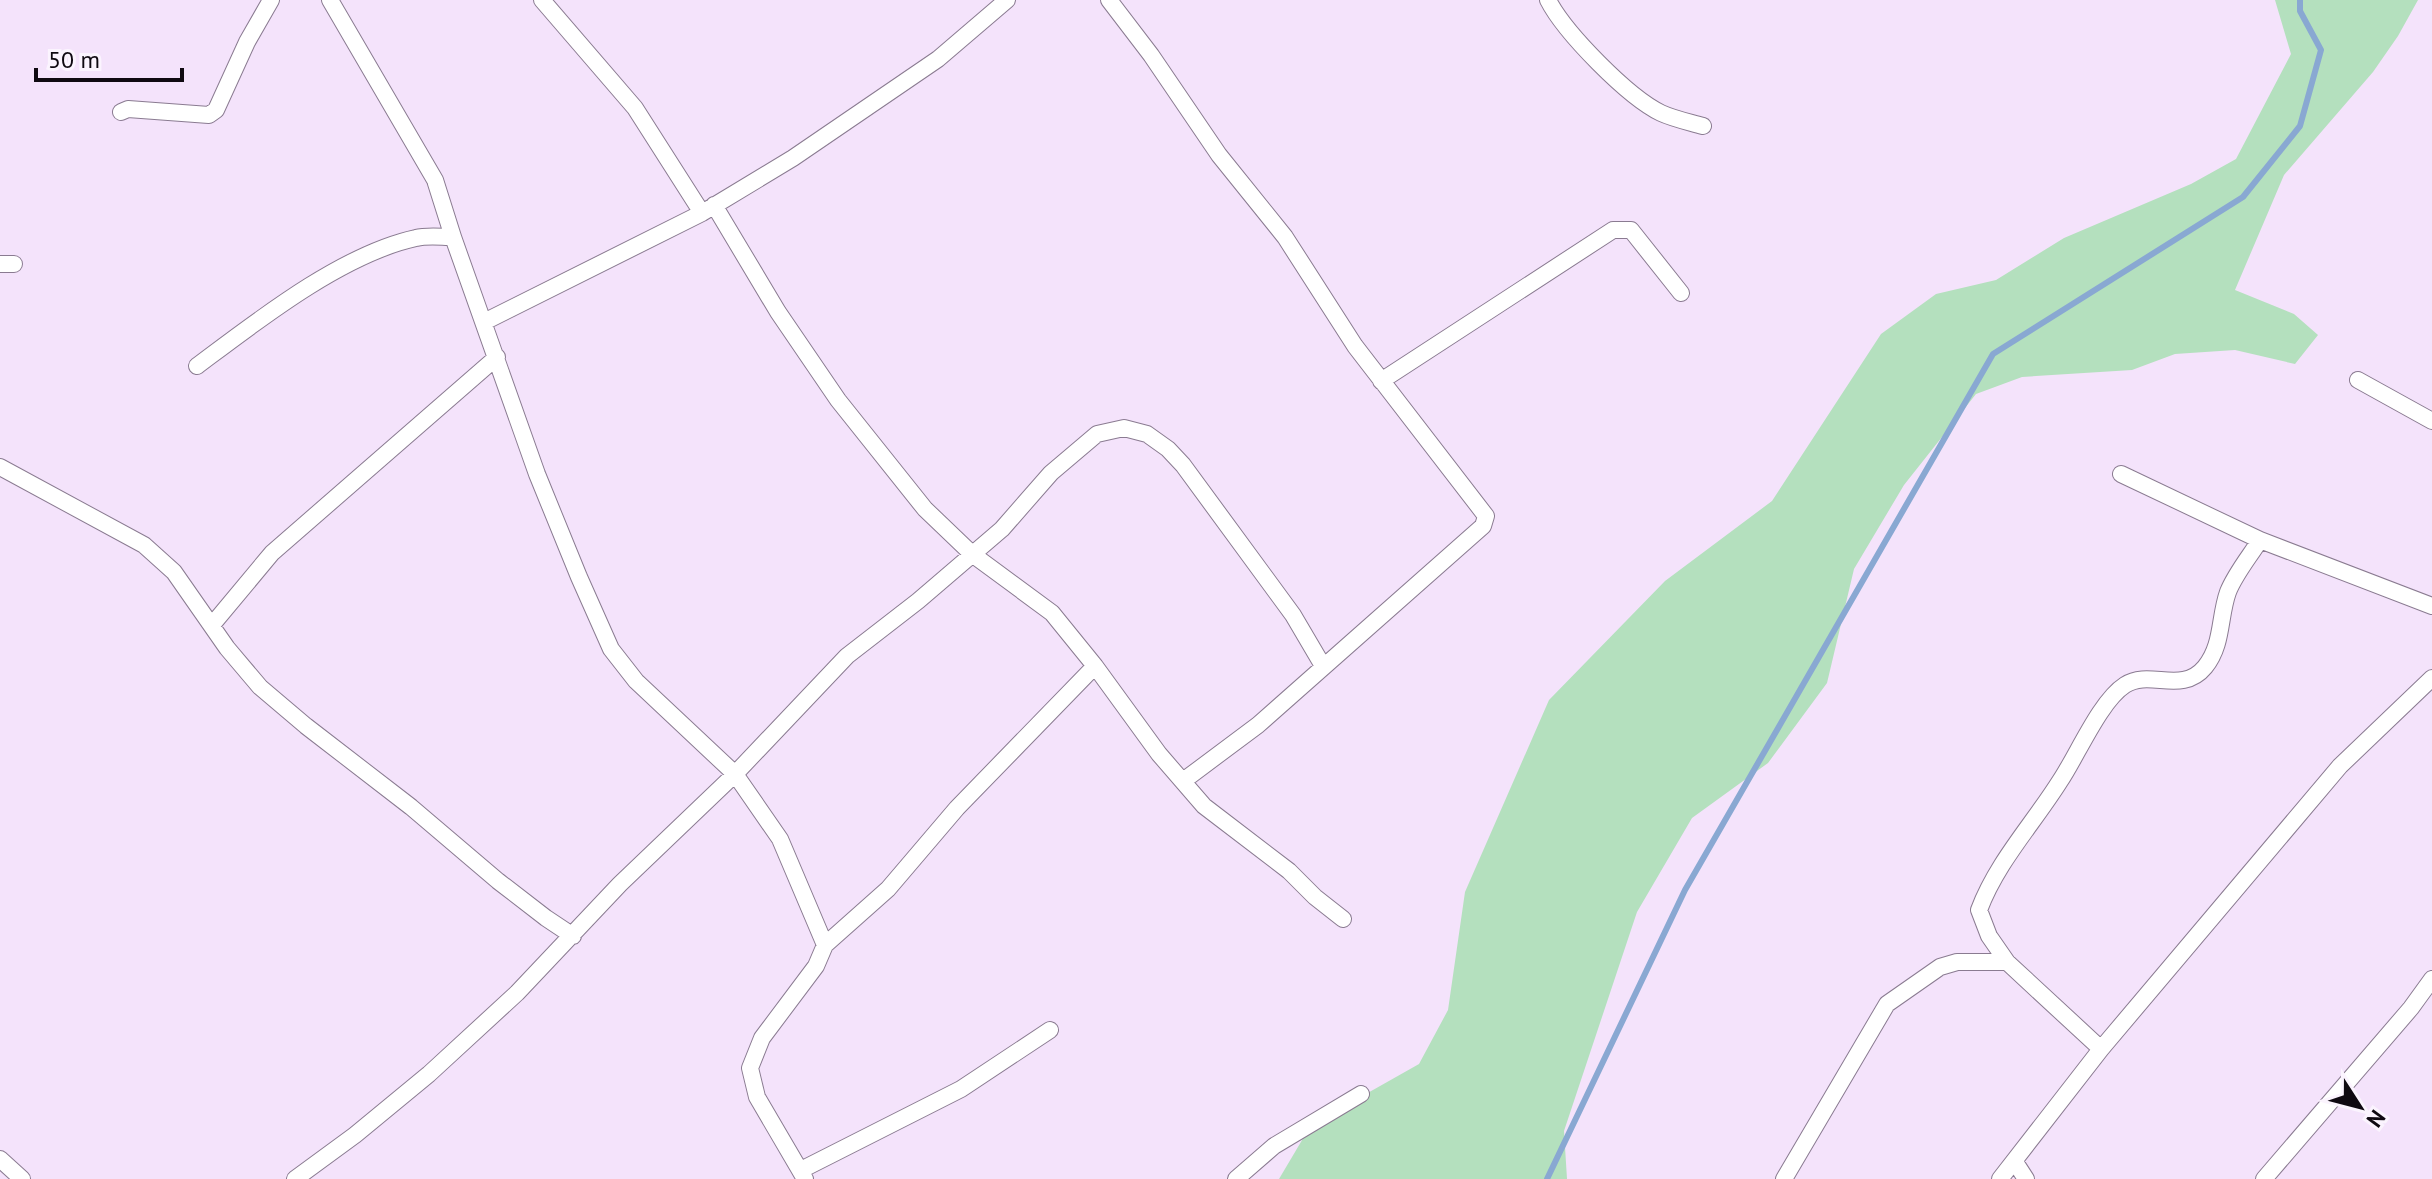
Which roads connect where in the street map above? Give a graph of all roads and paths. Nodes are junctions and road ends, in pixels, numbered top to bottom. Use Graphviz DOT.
graph roads {
  1 [pos="271,0"];
  2 [pos="330,0"];
  3 [pos="542,0"];
  4 [pos="1007,0"];
  5 [pos="1109,0"];
  6 [pos="1548,0"];
  7 [pos="121,112"];
  8 [pos="1703,126"];
  9 [pos="708,209"];
  10 [pos="453,237"];
  11 [pos="1681,293"];
  12 [pos="484,322"];
  13 [pos="497,357"];
  14 [pos="197,366"];
  15 [pos="2358,380"];
  16 [pos="1381,381"];
  17 [pos="2432,421"];
  18 [pos="0,467"];
  19 [pos="2121,474"];
  20 [pos="2260,540"];
  21 [pos="972,554"];
  22 [pos="2432,606"];
  23 [pos="212,625"];
  24 [pos="1095,666"];
  25 [pos="1323,666"];
  26 [pos="2432,678"];
  27 [pos="735,774"];
  28 [pos="1183,781"];
  29 [pos="1343,919"];
  30 [pos="573,936"];
  31 [pos="825,945"];
  32 [pos="2007,962"];
  33 [pos="2432,979"];
  34 [pos="1050,1030"];
  35 [pos="2101,1049"];
  36 [pos="1361,1094"];
  37 [pos="0,1159"];
  38 [pos="2015,1162"];
  39 [pos="803,1174"];
  40 [pos="22,1179"];
  41 [pos="295,1179"];
  42 [pos="1236,1179"];
  43 [pos="1784,1179"];
  44 [pos="2000,1179"];
  45 [pos="2026,1179"];
  46 [pos="2264,1179"];
  1 -- 7 [label="street"];
  2 -- 10 [label="street"];
  3 -- 9 [label="street"];
  4 -- 9 [label="street"];
  5 -- 16 [label="street"];
  6 -- 8 [label="street"];
  9 -- 12 [label="street"];
  9 -- 21 [label="street"];
  10 -- 12 [label="street"];
  10 -- 14 [label="street"];
  11 -- 16 [label="street"];
  12 -- 13 [label="street"];
  13 -- 23 [label="street"];
  13 -- 27 [label="street"];
  15 -- 17 [label="street"];
  16 -- 25 [label="street"];
  18 -- 23 [label="street"];
  19 -- 20 [label="street"];
  20 -- 22 [label="street"];
  20 -- 32 [label="street"];
  21 -- 24 [label="street"];
  21 -- 25 [label="street"];
  21 -- 27 [label="street"];
  23 -- 30 [label="street"];
  24 -- 28 [label="street"];
  24 -- 31 [label="street"];
  25 -- 28 [label="street"];
  26 -- 35 [label="street"];
  27 -- 30 [label="street"];
  27 -- 31 [label="street"];
  28 -- 29 [label="street"];
  30 -- 41 [label="street"];
  31 -- 39 [label="street"];
  32 -- 35 [label="street"];
  32 -- 43 [label="street"];
  33 -- 46 [label="street"];
  34 -- 39 [label="street"];
  35 -- 38 [label="street"];
  36 -- 42 [label="street"];
  37 -- 40 [label="street"];
  38 -- 44 [label="street"];
  38 -- 45 [label="street"];
}
